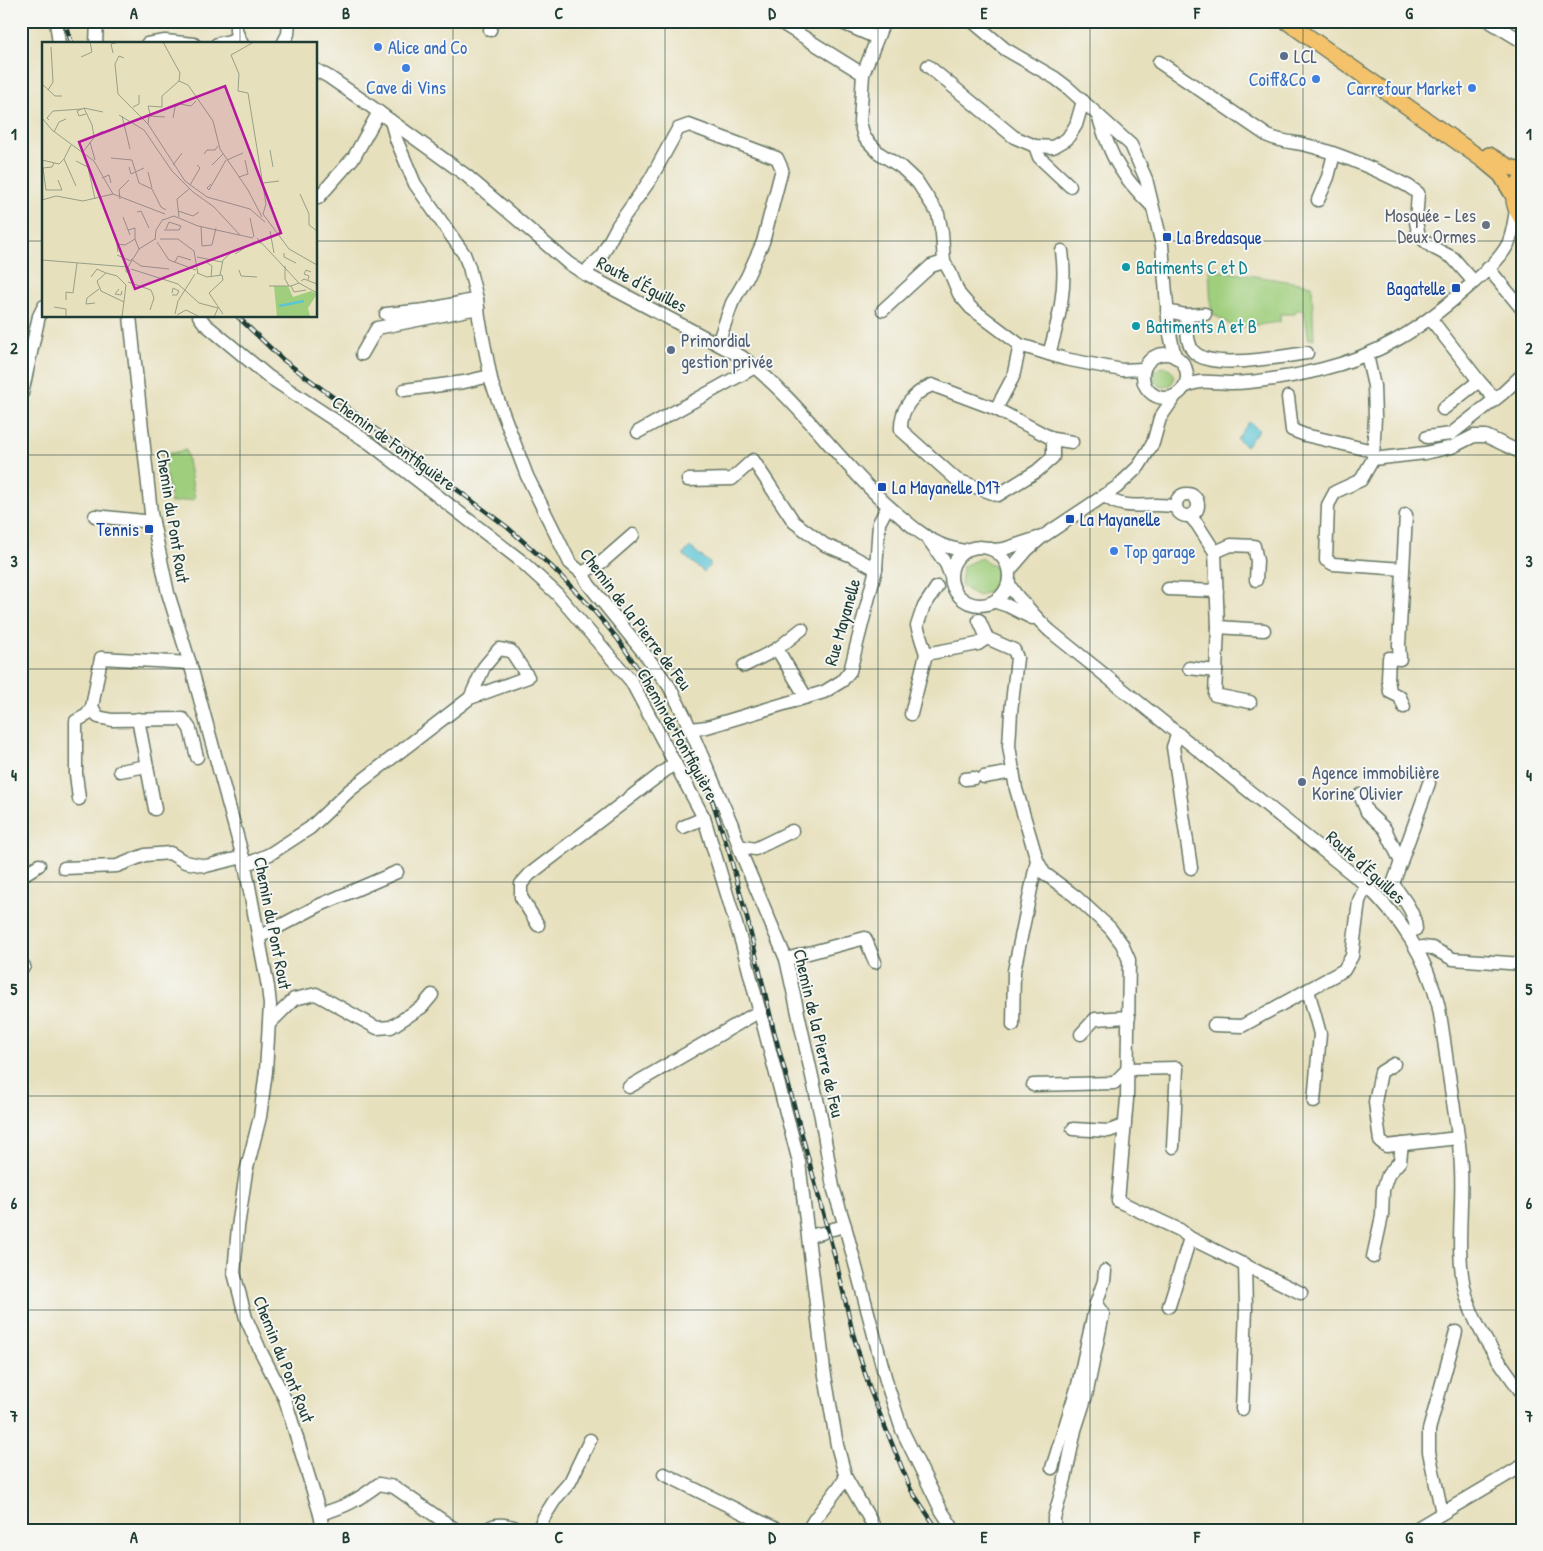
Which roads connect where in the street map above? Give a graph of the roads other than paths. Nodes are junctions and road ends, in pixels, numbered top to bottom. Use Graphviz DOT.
graph roads {
  1 [pos="56,21"];
  2 [pos="97,21"];
  3 [pos="236,21"];
  4 [pos="778,21"];
  5 [pos="838,21"];
  6 [pos="884,21"];
  7 [pos="972,21"];
  8 [pos="1286,21"];
  9 [pos="1300,21"];
  10 [pos="1489,21"];
  11 [pos="877,38"];
  12 [pos="240,40"];
  13 [pos="1522,41"];
  14 [pos="59,42"];
  15 [pos="96,42"];
  16 [pos="159,42"];
  17 [pos="175,42"];
  18 [pos="226,42"];
  19 [pos="1159,62"];
  20 [pos="928,66"];
  21 [pos="318,67"];
  22 [pos="318,71"];
  23 [pos="863,74"];
  24 [pos="328,76"];
  25 [pos="1083,101"];
  26 [pos="379,112"];
  27 [pos="1098,113"];
  28 [pos="391,121"];
  29 [pos="1035,146"];
  30 [pos="1334,154"];
  31 [pos="1522,170"];
  32 [pos="1522,178"];
  33 [pos="1070,186"];
  34 [pos="1513,195"];
  35 [pos="318,198"];
  36 [pos="1318,200"];
  37 [pos="1152,207"];
  38 [pos="1519,215"];
  39 [pos="1522,231"];
  40 [pos="1508,243"];
  41 [pos="1062,251"];
  42 [pos="944,262"];
  43 [pos="1488,268"];
  44 [pos="585,274"];
  45 [pos="1474,282"];
  46 [pos="478,303"];
  47 [pos="1522,309"];
  48 [pos="42,310"];
  49 [pos="883,310"];
  50 [pos="1168,311"];
  51 [pos="386,314"];
  52 [pos="1205,314"];
  53 [pos="1186,315"];
  54 [pos="130,318"];
  55 [pos="200,318"];
  56 [pos="1430,318"];
  57 [pos="1169,330"];
  58 [pos="718,343"];
  59 [pos="1020,344"];
  60 [pos="1307,353"];
  61 [pos="362,354"];
  62 [pos="1049,354"];
  63 [pos="1156,355"];
  64 [pos="1176,356"];
  65 [pos="1367,356"];
  66 [pos="1247,361"];
  67 [pos="1185,366"];
  68 [pos="755,367"];
  69 [pos="1122,370"];
  70 [pos="1143,370"];
  71 [pos="1522,375"];
  72 [pos="490,376"];
  73 [pos="1203,381"];
  74 [pos="1249,381"];
  75 [pos="1479,381"];
  76 [pos="1144,386"];
  77 [pos="404,390"];
  78 [pos="1180,392"];
  79 [pos="1157,397"];
  80 [pos="1288,397"];
  81 [pos="21,398"];
  82 [pos="1495,399"];
  83 [pos="996,409"];
  84 [pos="1442,409"];
  85 [pos="1160,418"];
  86 [pos="638,432"];
  87 [pos="1427,437"];
  88 [pos="1053,439"];
  89 [pos="1072,442"];
  90 [pos="1522,453"];
  91 [pos="1373,455"];
  92 [pos="688,480"];
  93 [pos="1104,495"];
  94 [pos="1173,502"];
  95 [pos="888,506"];
  96 [pos="1406,515"];
  97 [pos="95,516"];
  98 [pos="1195,516"];
  99 [pos="153,522"];
  100 [pos="633,534"];
  101 [pos="926,536"];
  102 [pos="1042,537"];
  103 [pos="994,550"];
  104 [pos="965,551"];
  105 [pos="1215,552"];
  106 [pos="876,568"];
  107 [pos="1403,569"];
  108 [pos="582,573"];
  109 [pos="950,574"];
  110 [pos="1009,577"];
  111 [pos="1256,580"];
  112 [pos="937,588"];
  113 [pos="1168,589"];
  114 [pos="1217,590"];
  115 [pos="990,604"];
  116 [pos="970,605"];
  117 [pos="979,620"];
  118 [pos="1038,620"];
  119 [pos="1218,627"];
  120 [pos="802,629"];
  121 [pos="1264,630"];
  122 [pos="987,638"];
  123 [pos="777,649"];
  124 [pos="926,654"];
  125 [pos="190,663"];
  126 [pos="744,666"];
  127 [pos="1190,668"];
  128 [pos="1216,671"];
  129 [pos="806,696"];
  130 [pos="470,698"];
  131 [pos="1250,702"];
  132 [pos="92,707"];
  133 [pos="1404,707"];
  134 [pos="911,714"];
  135 [pos="138,719"];
  136 [pos="691,729"];
  137 [pos="1178,733"];
  138 [pos="197,757"];
  139 [pos="675,763"];
  140 [pos="147,766"];
  141 [pos="120,771"];
  142 [pos="1013,772"];
  143 [pos="974,778"];
  144 [pos="1429,783"];
  145 [pos="1360,795"];
  146 [pos="79,799"];
  147 [pos="155,809"];
  148 [pos="704,818"];
  149 [pos="683,827"];
  150 [pos="792,831"];
  151 [pos="739,846"];
  152 [pos="1037,860"];
  153 [pos="244,861"];
  154 [pos="1401,862"];
  155 [pos="39,865"];
  156 [pos="64,868"];
  157 [pos="1191,868"];
  158 [pos="397,872"];
  159 [pos="21,876"];
  160 [pos="1366,886"];
  161 [pos="538,924"];
  162 [pos="1408,934"];
  163 [pos="259,937"];
  164 [pos="1418,950"];
  165 [pos="786,959"];
  166 [pos="874,962"];
  167 [pos="1522,964"];
  168 [pos="1308,990"];
  169 [pos="432,995"];
  170 [pos="760,1011"];
  171 [pos="1129,1017"];
  172 [pos="269,1024"];
  173 [pos="1214,1025"];
  174 [pos="1013,1026"];
  175 [pos="1081,1034"];
  176 [pos="1394,1064"];
  177 [pos="1128,1069"];
  178 [pos="1033,1085"];
  179 [pos="629,1087"];
  180 [pos="1314,1102"];
  181 [pos="1125,1125"];
  182 [pos="1073,1129"];
  183 [pos="1458,1138"];
  184 [pos="1402,1144"];
  185 [pos="1173,1148"];
  186 [pos="827,1231"];
  187 [pos="1190,1238"];
  188 [pos="1373,1257"];
  189 [pos="1244,1264"];
  190 [pos="1105,1271"];
  191 [pos="1302,1293"];
  192 [pos="1096,1304"];
  193 [pos="1169,1306"];
  194 [pos="1456,1332"];
  195 [pos="1522,1393"];
  196 [pos="1242,1409"];
  197 [pos="590,1440"];
  198 [pos="1522,1466"];
  199 [pos="1052,1468"];
  200 [pos="664,1474"];
  201 [pos="846,1478"];
  202 [pos="1442,1513"];
  203 [pos="320,1514"];
  204 [pos="323,1530"];
  205 [pos="456,1530"];
  206 [pos="487,1530"];
  207 [pos="524,1530"];
  208 [pos="538,1530"];
  209 [pos="778,1530"];
  210 [pos="808,1530"];
  211 [pos="876,1530"];
  212 [pos="954,1530"];
  213 [pos="1054,1530"];
  214 [pos="1414,1530"];
  1 -- 14 [label="street"];
  2 -- 15 [label="street"];
  3 -- 12 [label="street"];
  4 -- 23 [label="street"];
  5 -- 11 [label="street"];
  6 -- 11 [label="street"];
  7 -- 25 [label="street"];
  8 -- 34 [label="main road"];
  9 -- 31 [label="main road"];
  10 -- 13 [label="street"];
  11 -- 23 [label="street"];
  12 -- 18 [label="street"];
  16 -- 17 [label="street"];
  19 -- 30 [label="street"];
  20 -- 29 [label="street"];
  21 -- 24 [label="street, Route d'Éguilles"];
  22 -- 24 [label="street, Route d'Éguilles"];
  23 -- 42 [label="street"];
  24 -- 26 [label="street, Route d'Éguilles"];
  25 -- 27 [label="street"];
  25 -- 29 [label="street"];
  26 -- 28 [label="street, Route d'Éguilles"];
  26 -- 35 [label="street"];
  27 -- 37 [label="street"];
  27 -- 37 [label="street"];
  28 -- 44 [label="street, Route d'Éguilles"];
  28 -- 46 [label="street, Chemin de la Pierre de Feu"];
  29 -- 33 [label="street"];
  30 -- 36 [label="street"];
  30 -- 45 [label="street"];
  32 -- 34 [label="main road"];
  34 -- 38 [label="main road"];
  37 -- 50 [label="street"];
  38 -- 40 [label="street"];
  39 -- 40 [label="street"];
  40 -- 43 [label="street"];
  41 -- 62 [label="street"];
  42 -- 49 [label="street"];
  42 -- 59 [label="street"];
  43 -- 45 [label="street"];
  43 -- 47 [label="street"];
  44 -- 58 [label="street, Route d'Éguilles"];
  44 -- 58 [label="street"];
  45 -- 56 [label="street"];
  46 -- 51 [label="street"];
  46 -- 61 [label="street"];
  46 -- 72 [label="street, Chemin de la Pierre de Feu"];
  48 -- 81 [label="street"];
  50 -- 53 [label="street"];
  50 -- 57 [label="street"];
  52 -- 53 [label="street"];
  53 -- 66 [label="street"];
  54 -- 99 [label="street, Chemin du Pont Rout"];
  55 -- 139 [label="street, Chemin de Fontfiguière"];
  56 -- 65 [label="street"];
  56 -- 75 [label="street"];
  57 -- 63 [label="street"];
  57 -- 64 [label="street"];
  58 -- 68 [label="street, Route d'Éguilles"];
  59 -- 62 [label="street"];
  59 -- 83 [label="street"];
  60 -- 66 [label="street"];
  62 -- 69 [label="street"];
  63 -- 64 [label="street"];
  63 -- 70 [label="street"];
  64 -- 67 [label="street"];
  65 -- 74 [label="street"];
  65 -- 91 [label="street"];
  66 -- 74 [label="street"];
  67 -- 73 [label="street"];
  67 -- 78 [label="street"];
  68 -- 86 [label="street"];
  68 -- 95 [label="street, Route d'Éguilles"];
  69 -- 70 [label="street"];
  69 -- 76 [label="street"];
  70 -- 76 [label="street"];
  71 -- 82 [label="street"];
  72 -- 77 [label="street"];
  72 -- 108 [label="street, Chemin de la Pierre de Feu"];
  73 -- 74 [label="street"];
  73 -- 78 [label="street"];
  75 -- 82 [label="street"];
  75 -- 84 [label="street"];
  76 -- 79 [label="street"];
  78 -- 79 [label="street"];
  78 -- 85 [label="street"];
  79 -- 85 [label="street"];
  80 -- 91 [label="street"];
  82 -- 87 [label="street"];
  83 -- 88 [label="street"];
  83 -- 88 [label="street"];
  85 -- 93 [label="street"];
  88 -- 89 [label="street"];
  90 -- 91 [label="street"];
  91 -- 107 [label="street"];
  92 -- 106 [label="street"];
  93 -- 94 [label="street"];
  93 -- 102 [label="street"];
  94 -- 98 [label="street"];
  94 -- 98 [label="street"];
  95 -- 101 [label="street, Route d'Éguilles"];
  95 -- 106 [label="street, Rue Mayanelle"];
  96 -- 107 [label="street"];
  97 -- 99 [label="street"];
  98 -- 105 [label="street"];
  99 -- 125 [label="street, Chemin du Pont Rout"];
  100 -- 108 [label="street"];
  101 -- 104 [label="street, Route d'Éguilles"];
  101 -- 109 [label="street, Route d'Éguilles"];
  102 -- 103 [label="street"];
  102 -- 110 [label="street"];
  103 -- 104 [label="street"];
  103 -- 110 [label="street"];
  104 -- 109 [label="street"];
  105 -- 111 [label="street"];
  105 -- 114 [label="street"];
  106 -- 129 [label="street, Rue Mayanelle"];
  107 -- 133 [label="street"];
  108 -- 136 [label="street, Chemin de la Pierre de Feu"];
  109 -- 116 [label="street"];
  110 -- 115 [label="street"];
  110 -- 118 [label="street, Route d'Éguilles"];
  112 -- 124 [label="street"];
  113 -- 114 [label="street"];
  114 -- 119 [label="street"];
  115 -- 116 [label="street"];
  115 -- 117 [label="street"];
  115 -- 118 [label="street, Route d'Éguilles"];
  116 -- 117 [label="street"];
  117 -- 122 [label="street"];
  118 -- 137 [label="street, Route d'Éguilles"];
  119 -- 121 [label="street"];
  119 -- 128 [label="street"];
  120 -- 123 [label="street"];
  122 -- 124 [label="street"];
  122 -- 142 [label="street"];
  123 -- 126 [label="street"];
  123 -- 129 [label="street"];
  124 -- 134 [label="street"];
  125 -- 132 [label="street"];
  125 -- 153 [label="street, Chemin du Pont Rout"];
  127 -- 128 [label="street"];
  128 -- 131 [label="street"];
  129 -- 136 [label="street, Rue Mayanelle"];
  130 -- 130 [label="street"];
  130 -- 153 [label="street"];
  132 -- 135 [label="street"];
  132 -- 146 [label="street"];
  135 -- 138 [label="street"];
  135 -- 140 [label="street"];
  136 -- 151 [label="street, Chemin de la Pierre de Feu"];
  137 -- 157 [label="street"];
  137 -- 160 [label="street, Route d'Éguilles"];
  139 -- 148 [label="street, Chemin de Fontfiguière"];
  139 -- 161 [label="street"];
  140 -- 141 [label="street"];
  140 -- 147 [label="street"];
  142 -- 143 [label="street"];
  142 -- 152 [label="street"];
  144 -- 154 [label="street"];
  145 -- 154 [label="street"];
  148 -- 149 [label="street"];
  148 -- 170 [label="street, Chemin de Fontfiguière"];
  150 -- 151 [label="street"];
  151 -- 165 [label="street, Chemin de la Pierre de Feu"];
  152 -- 171 [label="street"];
  152 -- 174 [label="street"];
  153 -- 156 [label="street"];
  153 -- 163 [label="street, Chemin du Pont Rout"];
  154 -- 162 [label="street"];
  155 -- 159 [label="street"];
  158 -- 163 [label="street"];
  160 -- 162 [label="street, Route d'Éguilles"];
  160 -- 168 [label="street"];
  162 -- 164 [label="street, Route d'Éguilles"];
  163 -- 172 [label="street, Chemin du Pont Rout"];
  164 -- 167 [label="street"];
  164 -- 183 [label="street, Route d'Éguilles"];
  165 -- 166 [label="street"];
  165 -- 186 [label="street, Chemin de la Pierre de Feu"];
  168 -- 173 [label="street"];
  168 -- 180 [label="street"];
  169 -- 172 [label="street"];
  170 -- 179 [label="street"];
  170 -- 186 [label="street, Chemin de Fontfiguière"];
  171 -- 175 [label="street"];
  171 -- 177 [label="street"];
  172 -- 203 [label="street, Chemin du Pont Rout"];
  176 -- 184 [label="street"];
  177 -- 178 [label="street"];
  177 -- 181 [label="street"];
  177 -- 185 [label="street"];
  181 -- 182 [label="street"];
  181 -- 187 [label="street"];
  183 -- 184 [label="street"];
  183 -- 195 [label="street, Route d'Éguilles"];
  184 -- 188 [label="street"];
  186 -- 201 [label="street, Chemin de la Pierre de Feu"];
  186 -- 212 [label="street"];
  187 -- 189 [label="street"];
  187 -- 193 [label="street"];
  189 -- 191 [label="street"];
  189 -- 196 [label="street"];
  190 -- 192 [label="street"];
  192 -- 199 [label="street"];
  192 -- 213 [label="street"];
  194 -- 202 [label="street"];
  197 -- 208 [label="street"];
  198 -- 202 [label="street"];
  200 -- 209 [label="street"];
  201 -- 210 [label="street"];
  201 -- 211 [label="street, Chemin de la Pierre de Feu"];
  202 -- 214 [label="street"];
  203 -- 204 [label="street, Chemin du Pont Rout"];
  203 -- 205 [label="street"];
  206 -- 207 [label="street"];
}
